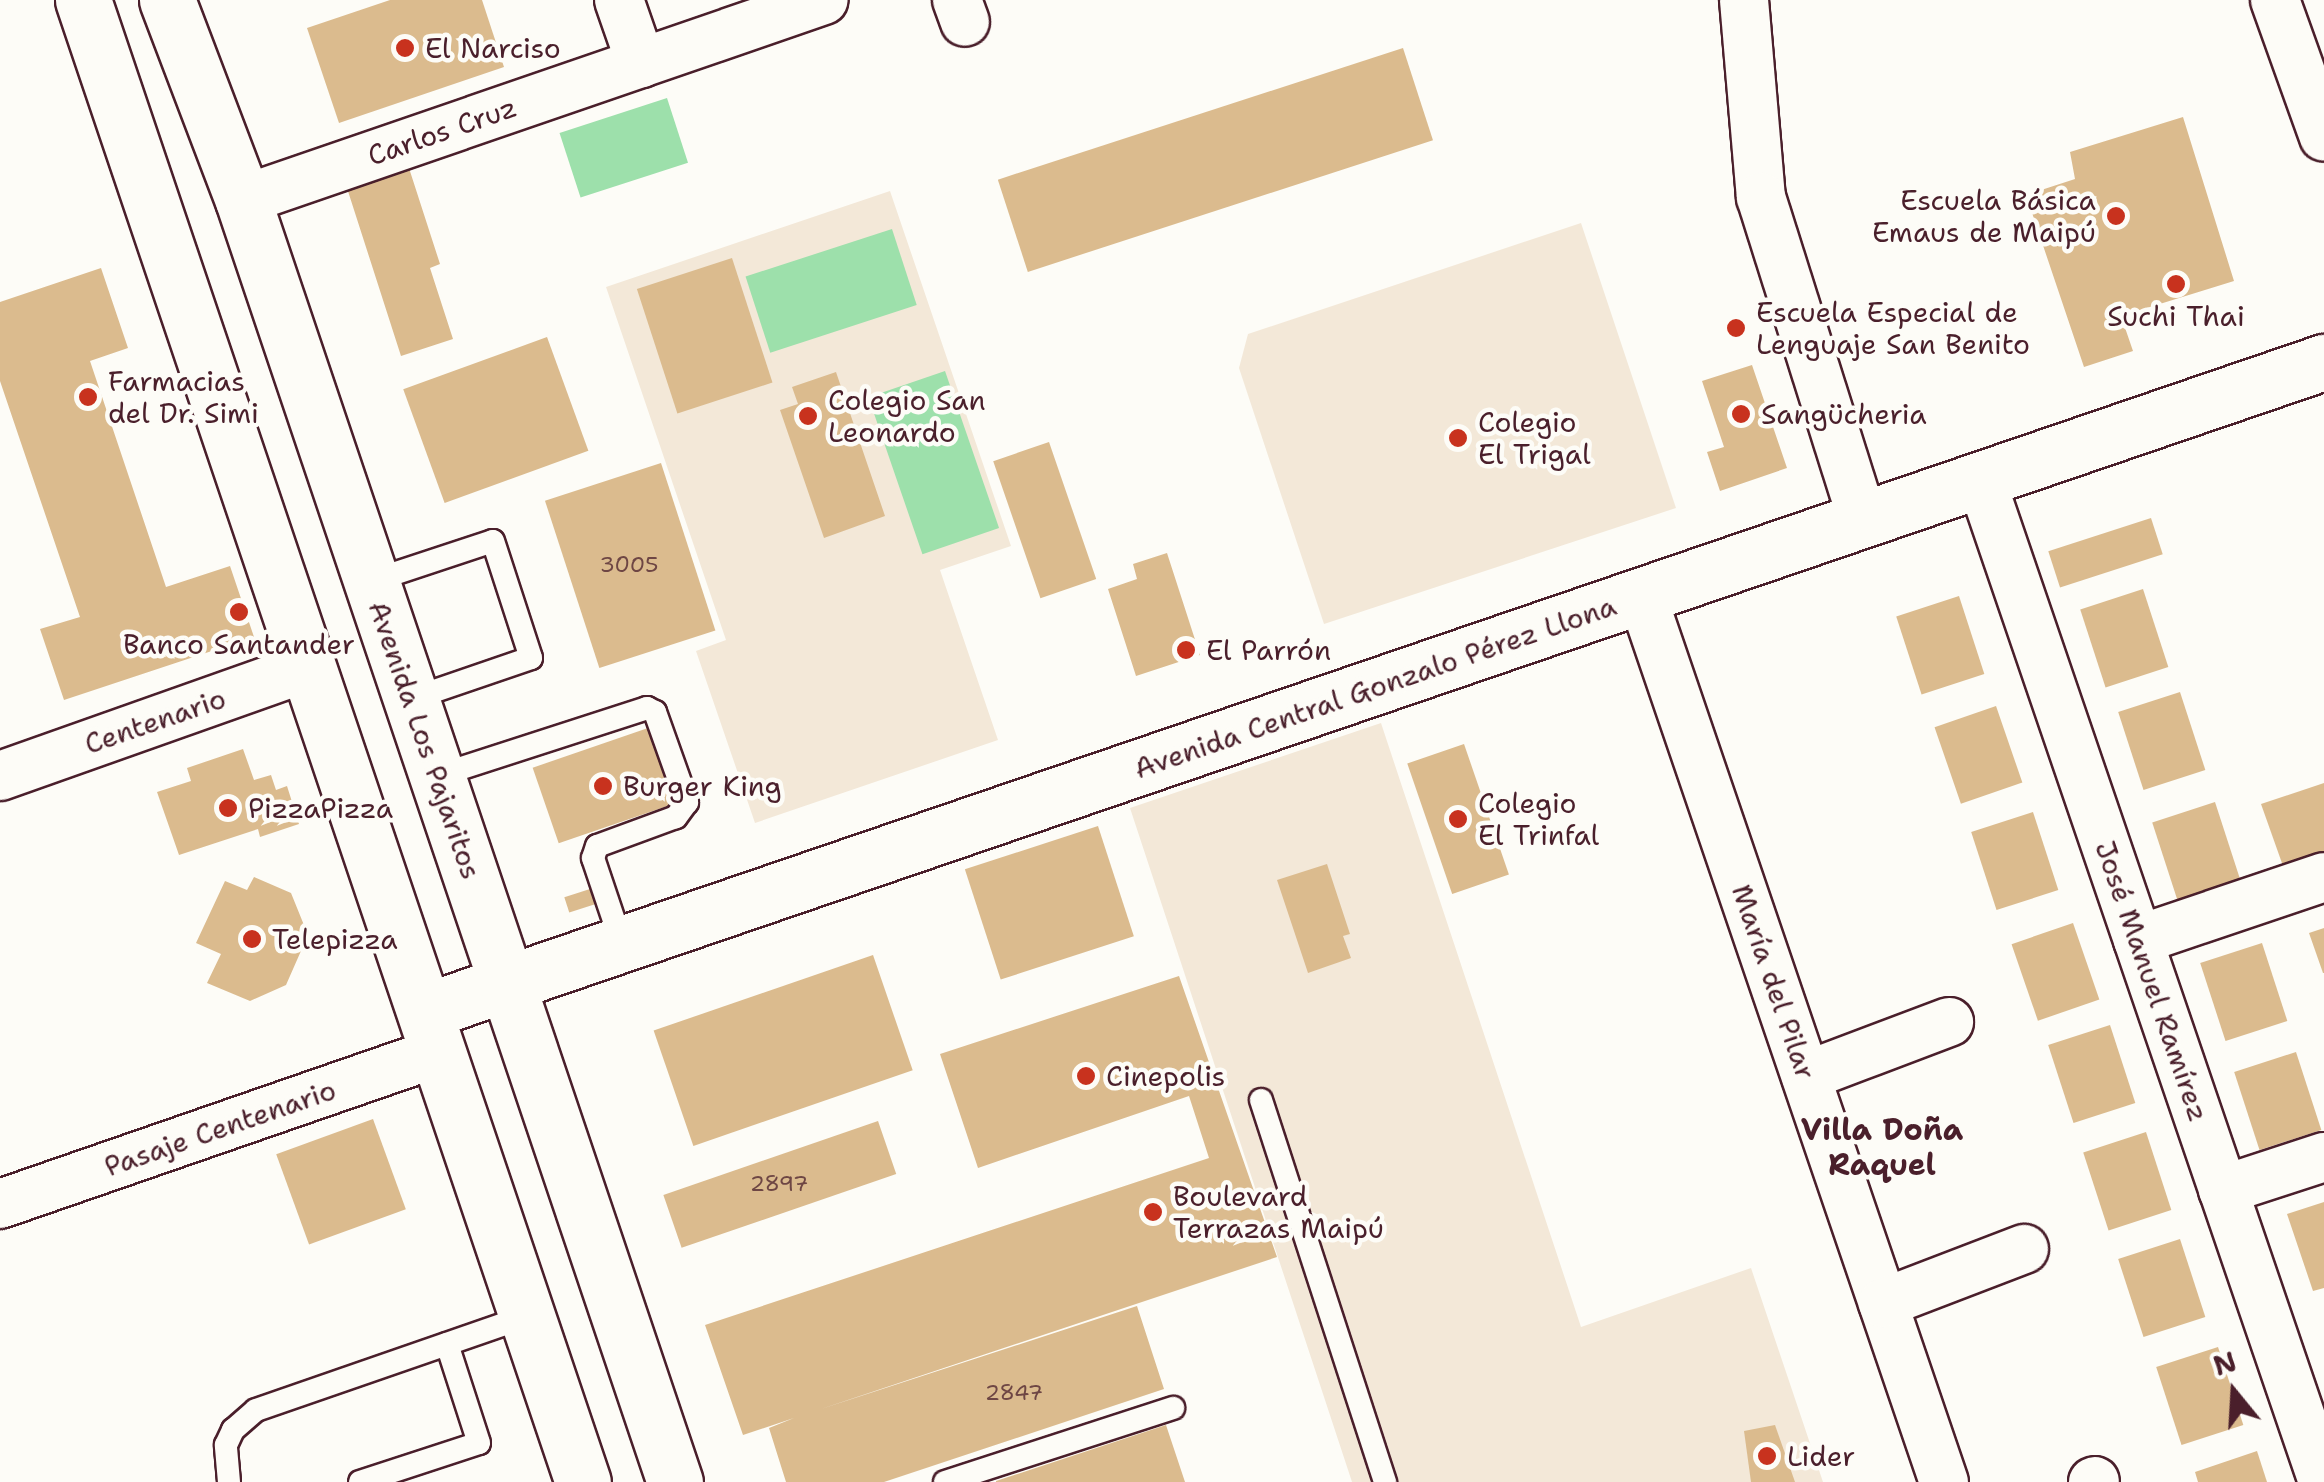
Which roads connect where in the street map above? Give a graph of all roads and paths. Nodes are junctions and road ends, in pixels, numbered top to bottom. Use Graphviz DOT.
graph roads {
  1 [pos="83,0"];
  2 [pos="167,0"];
  3 [pos="619,0"];
  4 [pos="824,0"];
  5 [pos="1744,0"];
  6 [pos="2275,0"];
  7 [pos="641,63"];
  8 [pos="2324,137"];
  9 [pos="243,200"];
  10 [pos="2324,362"];
  11 [pos="1981,480"];
  12 [pos="1863,520"];
  13 [pos="372,582"];
  14 [pos="1642,596"];
  15 [pos="310,666"];
  16 [pos="411,699"];
  17 [pos="0,776"];
  18 [pos="437,776"];
  19 [pos="2324,877"];
  20 [pos="2138,940"];
  21 [pos="622,944"];
  22 [pos="507,984"];
  23 [pos="1949,1022"];
  24 [pos="433,1032"];
  25 [pos="1806,1076"];
  26 [pos="1261,1100"];
  27 [pos="2324,1156"];
  28 [pos="2223,1190"];
  29 [pos="0,1204"];
  30 [pos="2024,1249"];
  31 [pos="1882,1303"];
  32 [pos="527,1316"];
  33 [pos="447,1344"];
  34 [pos="1173,1408"];
  35 [pos="2318,1452"];
  36 [pos="229,1482"];
  37 [pos="360,1482"];
  38 [pos="582,1482"];
  39 [pos="676,1482"];
  40 [pos="945,1482"];
  41 [pos="1386,1482"];
  42 [pos="1944,1482"];
  1 -- 15 [label="main road"];
  2 -- 9 [label="main road, Avenida Los Pajaritos"];
  3 -- 7 [label="street"];
  4 -- 7 [label="street, Carlos Cruz"];
  5 -- 12 [label="street"];
  6 -- 8 [label="street"];
  7 -- 9 [label="street, Carlos Cruz"];
  9 -- 13 [label="main road, Avenida Los Pajaritos"];
  10 -- 11 [label="main road, Avenida Central Gonzalo Pérez Llona"];
  11 -- 12 [label="main road, Avenida Central Gonzalo Pérez Llona"];
  11 -- 20 [label="street, José Manuel Ramírez"];
  12 -- 14 [label="main road, Avenida Central Gonzalo Pérez Llona"];
  13 -- 16 [label="main road, Avenida Los Pajaritos"];
  13 -- 16 [label="lane"];
  14 -- 21 [label="main road, Avenida Central Gonzalo Pérez Llona"];
  14 -- 25 [label="street, María del Pilar"];
  15 -- 17 [label="street, Centenario"];
  15 -- 24 [label="main road"];
  16 -- 18 [label="main road, Avenida Los Pajaritos"];
  18 -- 21 [label="lane"];
  18 -- 22 [label="main road, Avenida Los Pajaritos"];
  19 -- 20 [label="street"];
  20 -- 28 [label="street, José Manuel Ramírez"];
  21 -- 22 [label="main road, Avenida Central Gonzalo Pérez Llona"];
  22 -- 24 [label="main road, Avenida Central Gonzalo Pérez Llona"];
  22 -- 39 [label="main road, Avenida Los Pajaritos"];
  23 -- 25 [label="street"];
  24 -- 29 [label="street, Pasaje Centenario"];
  24 -- 32 [label="main road"];
  25 -- 31 [label="street, María del Pilar"];
  26 -- 41 [label="lane"];
  27 -- 28 [label="street"];
  28 -- 35 [label="street, José Manuel Ramírez"];
  30 -- 31 [label="street"];
  31 -- 42 [label="street, María del Pilar"];
  32 -- 33 [label="lane"];
  32 -- 38 [label="main road"];
  33 -- 36 [label="lane"];
  33 -- 37 [label="lane"];
  34 -- 40 [label="lane"];
}
